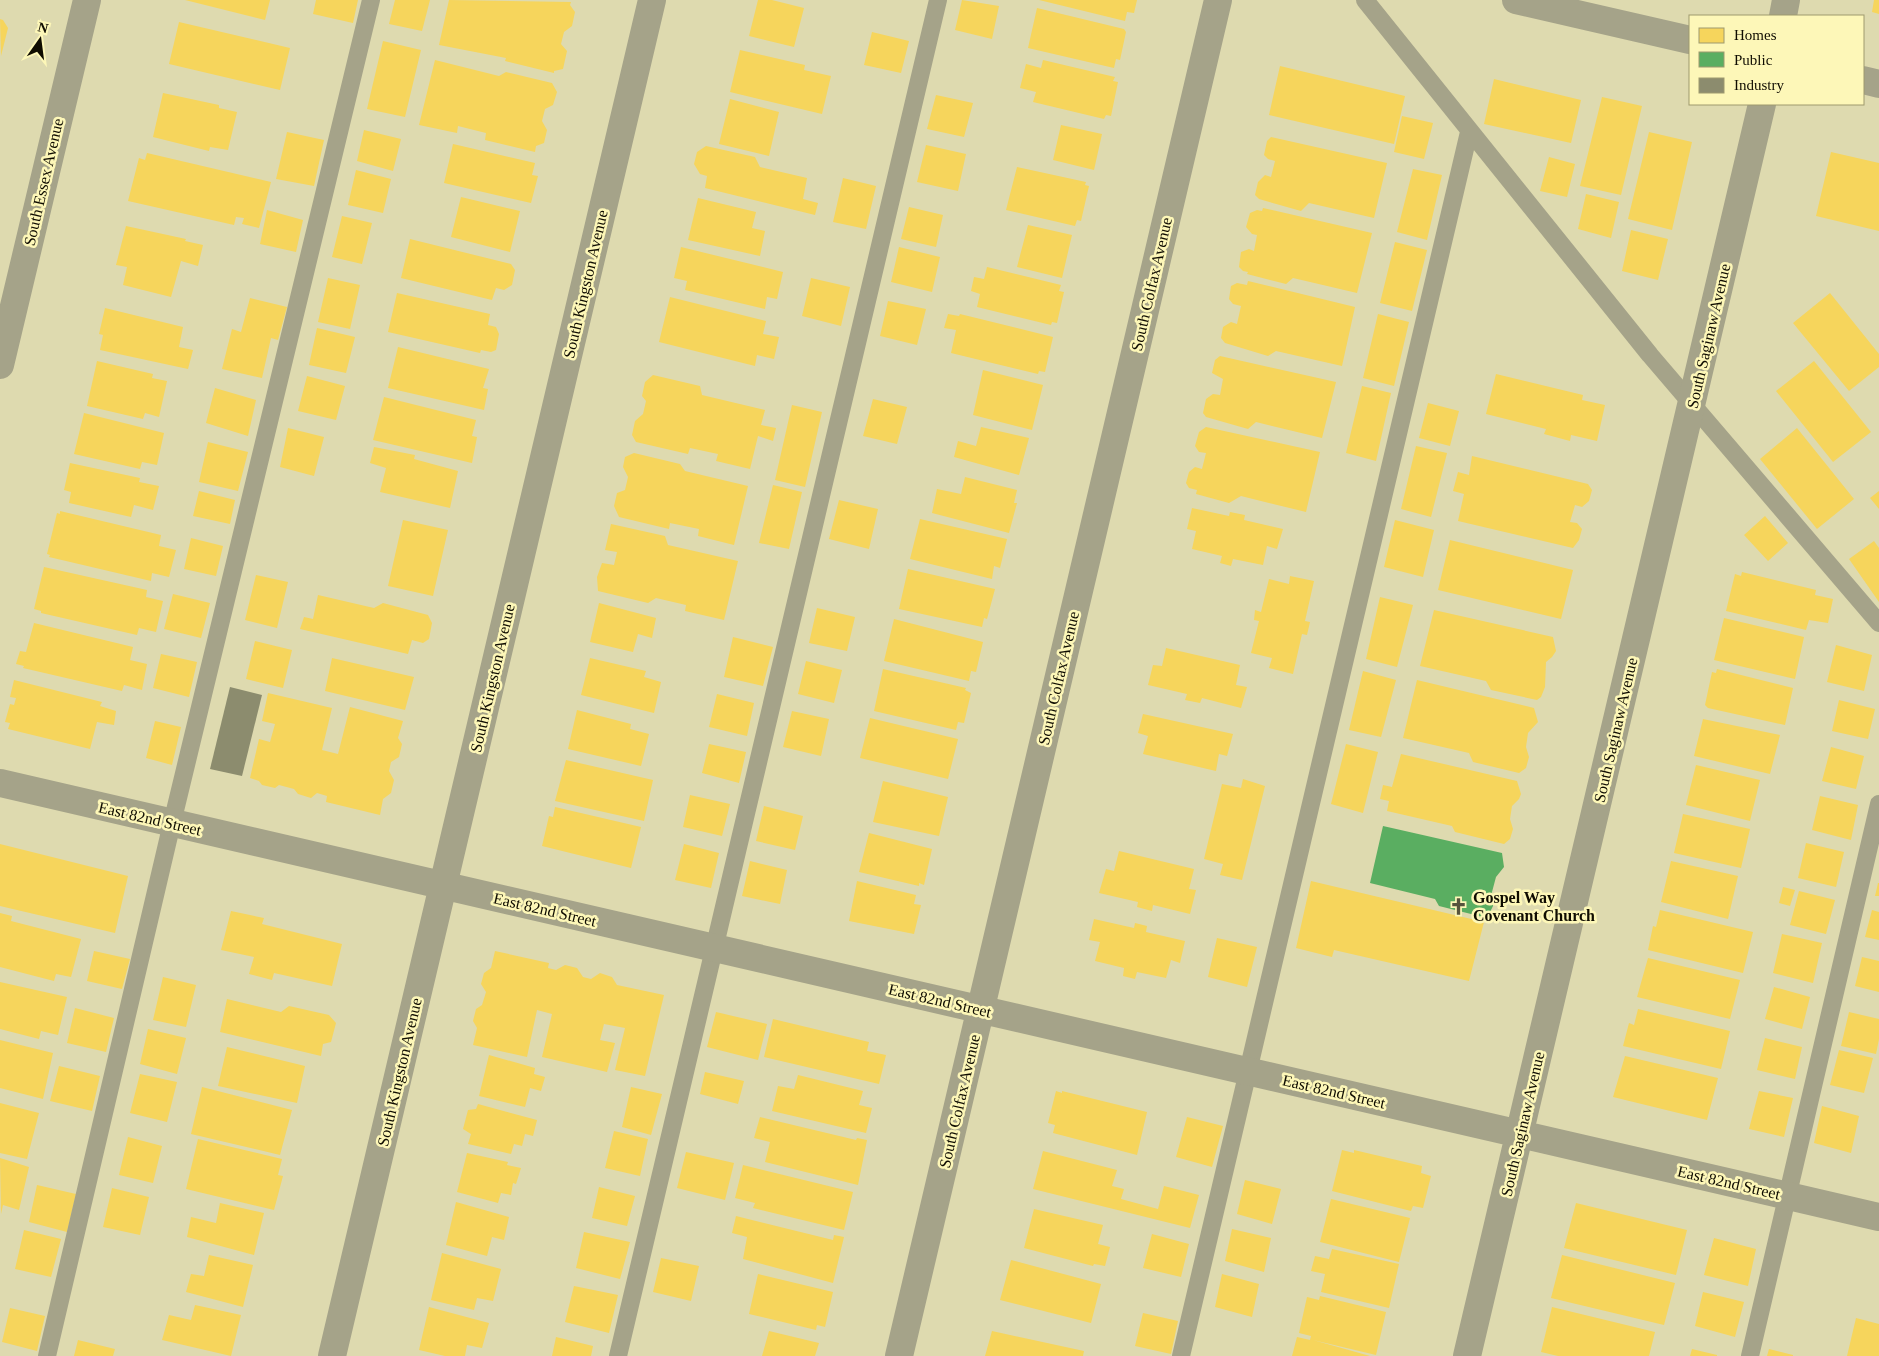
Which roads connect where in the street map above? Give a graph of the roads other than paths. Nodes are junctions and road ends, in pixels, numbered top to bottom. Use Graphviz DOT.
graph roads {
  1 [pos="86,0"];
  2 [pos="371,0"];
  3 [pos="652,0"];
  4 [pos="938,0"];
  5 [pos="1218,0"];
  6 [pos="1366,0"];
  7 [pos="1516,0"];
  8 [pos="1786,0"];
  9 [pos="1590,9"];
  10 [pos="1783,15"];
  11 [pos="1689,40"];
  12 [pos="1864,80"];
  13 [pos="1879,84"];
  14 [pos="1762,105"];
  15 [pos="1469,132"];
  16 [pos="0,364"];
  17 [pos="1692,404"];
  18 [pos="1879,623"];
  19 [pos="0,783"];
  20 [pos="1879,804"];
  21 [pos="172,823"];
  22 [pos="443,886"];
  23 [pos="715,948"];
  24 [pos="980,1010"];
  25 [pos="1248,1072"];
  26 [pos="1520,1134"];
  27 [pos="1788,1196"];
  28 [pos="1879,1217"];
  29 [pos="47,1356"];
  30 [pos="332,1356"];
  31 [pos="618,1356"];
  32 [pos="899,1356"];
  33 [pos="1181,1356"];
  34 [pos="1467,1356"];
  35 [pos="1750,1356"];
  1 -- 16 [label="street, South Essex Avenue"];
  2 -- 21 [label="lane"];
  3 -- 22 [label="street, South Kingston Avenue"];
  4 -- 23 [label="lane"];
  5 -- 24 [label="street, South Colfax Avenue"];
  6 -- 15 [label="lane"];
  7 -- 9 [label="street"];
  8 -- 10 [label="street"];
  9 -- 11 [label="street"];
  12 -- 13 [label="street"];
  14 -- 17 [label="street, South Saginaw Avenue"];
  15 -- 17 [label="lane"];
  15 -- 25 [label="lane"];
  17 -- 18 [label="lane"];
  17 -- 26 [label="street, South Saginaw Avenue"];
  19 -- 21 [label="street, East 82nd Street"];
  20 -- 27 [label="lane"];
  21 -- 22 [label="street, East 82nd Street"];
  21 -- 29 [label="lane"];
  22 -- 23 [label="street, East 82nd Street"];
  22 -- 30 [label="street, South Kingston Avenue"];
  23 -- 24 [label="street, East 82nd Street"];
  23 -- 31 [label="lane"];
  24 -- 25 [label="street, East 82nd Street"];
  24 -- 32 [label="street, South Colfax Avenue"];
  25 -- 26 [label="street, East 82nd Street"];
  25 -- 33 [label="lane"];
  26 -- 27 [label="street, East 82nd Street"];
  26 -- 34 [label="street, South Saginaw Avenue"];
  27 -- 28 [label="street, East 82nd Street"];
  27 -- 35 [label="lane"];
}
